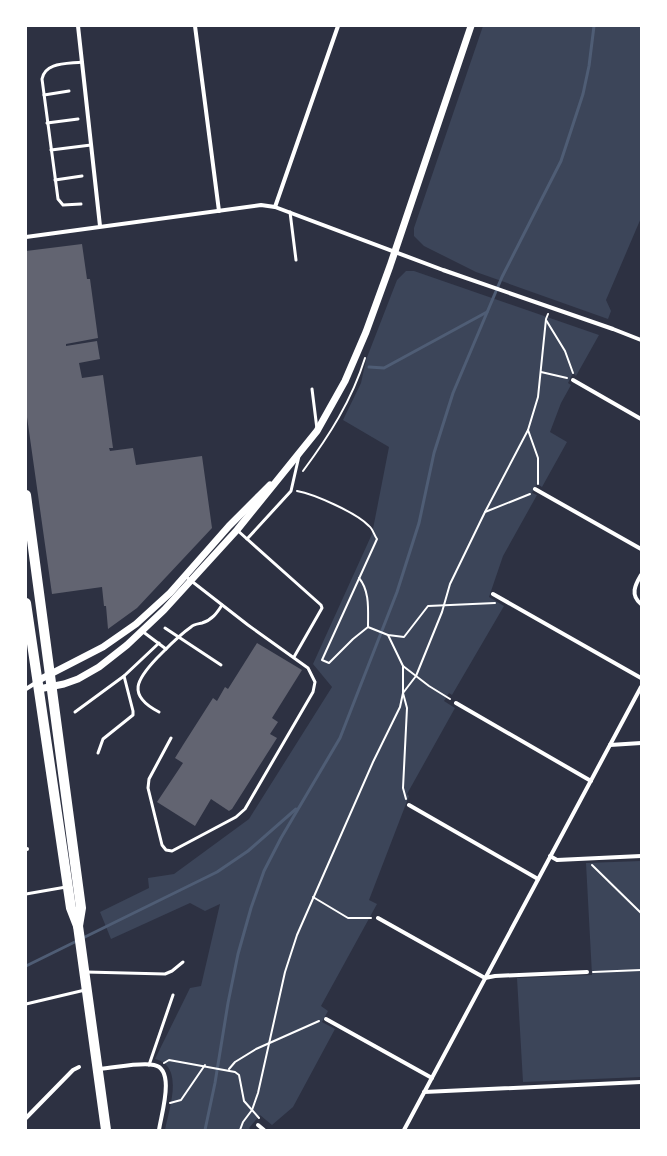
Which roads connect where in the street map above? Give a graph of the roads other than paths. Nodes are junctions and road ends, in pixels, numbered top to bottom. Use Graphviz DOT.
graph roads {
  1 [pos="78,26"];
  2 [pos="195,26"];
  3 [pos="338,26"];
  4 [pos="471,26"];
  5 [pos="82,62"];
  6 [pos="70,91"];
  7 [pos="44,95"];
  8 [pos="78,119"];
  9 [pos="47,123"];
  10 [pos="91,145"];
  11 [pos="51,150"];
  12 [pos="82,176"];
  13 [pos="55,180"];
  14 [pos="81,204"];
  15 [pos="275,207"];
  16 [pos="219,211"];
  17 [pos="290,212"];
  18 [pos="100,226"];
  19 [pos="26,237"];
  20 [pos="395,251"];
  21 [pos="296,260"];
  22 [pos="641,340"];
  23 [pos="573,380"];
  24 [pos="312,389"];
  25 [pos="641,419"];
  26 [pos="317,431"];
  27 [pos="299,454"];
  28 [pos="275,481"];
  29 [pos="535,490"];
  30 [pos="26,494"];
  31 [pos="237,530"];
  32 [pos="247,539"];
  33 [pos="641,549"];
  34 [pos="641,575"];
  35 [pos="185,576"];
  36 [pos="191,581"];
  37 [pos="493,594"];
  38 [pos="26,603"];
  39 [pos="641,604"];
  40 [pos="222,605"];
  41 [pos="165,628"];
  42 [pos="142,631"];
  43 [pos="178,637"];
  44 [pos="159,643"];
  45 [pos="166,648"];
  46 [pos="294,657"];
  47 [pos="221,665"];
  48 [pos="50,673"];
  49 [pos="124,676"];
  50 [pos="641,678"];
  51 [pos="36,686"];
  52 [pos="52,687"];
  53 [pos="641,687"];
  54 [pos="26,689"];
  55 [pos="456,703"];
  56 [pos="75,712"];
  57 [pos="159,712"];
  58 [pos="171,738"];
  59 [pos="641,743"];
  60 [pos="610,745"];
  61 [pos="98,752"];
  62 [pos="591,781"];
  63 [pos="409,805"];
  64 [pos="550,856"];
  65 [pos="641,856"];
  66 [pos="538,879"];
  67 [pos="68,887"];
  68 [pos="26,894"];
  69 [pos="378,918"];
  70 [pos="78,926"];
  71 [pos="183,962"];
  72 [pos="84,972"];
  73 [pos="587,972"];
  74 [pos="485,978"];
  75 [pos="86,989"];
  76 [pos="173,995"];
  77 [pos="26,1004"];
  78 [pos="326,1019"];
  79 [pos="149,1065"];
  80 [pos="78,1067"];
  81 [pos="97,1069"];
  82 [pos="432,1078"];
  83 [pos="641,1082"];
  84 [pos="424,1092"];
  85 [pos="26,1118"];
  86 [pos="258,1126"];
  87 [pos="106,1130"];
  88 [pos="159,1130"];
  89 [pos="263,1130"];
  90 [pos="404,1130"];
  1 -- 5 [label="street"];
  2 -- 16 [label="street"];
  3 -- 15 [label="street"];
  4 -- 20 [label="street"];
  5 -- 7 [label="lane"];
  5 -- 10 [label="street"];
  6 -- 7 [label="lane"];
  7 -- 9 [label="lane"];
  8 -- 9 [label="lane"];
  9 -- 11 [label="lane"];
  10 -- 11 [label="lane"];
  10 -- 18 [label="street"];
  11 -- 13 [label="lane"];
  12 -- 13 [label="lane"];
  13 -- 14 [label="lane"];
  15 -- 16 [label="street"];
  15 -- 17 [label="street"];
  16 -- 18 [label="street"];
  17 -- 20 [label="street"];
  17 -- 21 [label="lane"];
  18 -- 19 [label="street"];
  20 -- 22 [label="street"];
  20 -- 26 [label="street"];
  23 -- 25 [label="street"];
  24 -- 26 [label="lane"];
  26 -- 27 [label="street"];
  27 -- 28 [label="street"];
  27 -- 32 [label="lane"];
  28 -- 31 [label="street"];
  28 -- 35 [label="street"];
  29 -- 33 [label="street"];
  30 -- 48 [label="main road"];
  31 -- 32 [label="lane"];
  31 -- 36 [label="street"];
  32 -- 46 [label="lane"];
  34 -- 39 [label="street"];
  35 -- 36 [label="lane"];
  35 -- 48 [label="street"];
  36 -- 40 [label="lane"];
  36 -- 42 [label="street"];
  37 -- 50 [label="street"];
  38 -- 51 [label="main road"];
  40 -- 43 [label="lane"];
  40 -- 46 [label="lane"];
  41 -- 43 [label="lane"];
  42 -- 44 [label="lane"];
  42 -- 52 [label="street"];
  43 -- 45 [label="lane"];
  43 -- 47 [label="lane"];
  44 -- 45 [label="lane"];
  44 -- 49 [label="lane"];
  45 -- 57 [label="lane"];
  46 -- 58 [label="lane"];
  48 -- 51 [label="street"];
  48 -- 52 [label="main road"];
  49 -- 56 [label="lane"];
  49 -- 61 [label="lane"];
  51 -- 52 [label="street"];
  51 -- 54 [label="street"];
  51 -- 67 [label="main road"];
  52 -- 70 [label="main road"];
  53 -- 60 [label="street"];
  55 -- 62 [label="street"];
  59 -- 60 [label="street"];
  60 -- 62 [label="street"];
  62 -- 64 [label="street"];
  63 -- 66 [label="street"];
  64 -- 65 [label="street"];
  64 -- 66 [label="street"];
  66 -- 74 [label="street"];
  67 -- 68 [label="lane"];
  67 -- 70 [label="main road"];
  69 -- 74 [label="street"];
  70 -- 72 [label="main road"];
  71 -- 72 [label="lane"];
  72 -- 75 [label="main road"];
  73 -- 74 [label="street"];
  74 -- 82 [label="street"];
  75 -- 77 [label="lane"];
  75 -- 81 [label="main road"];
  76 -- 79 [label="lane"];
  78 -- 82 [label="street"];
  79 -- 81 [label="street"];
  79 -- 88 [label="street"];
  80 -- 85 [label="street"];
  81 -- 87 [label="main road"];
  82 -- 84 [label="street"];
  83 -- 84 [label="street"];
  84 -- 90 [label="street"];
  86 -- 89 [label="street"];
}
